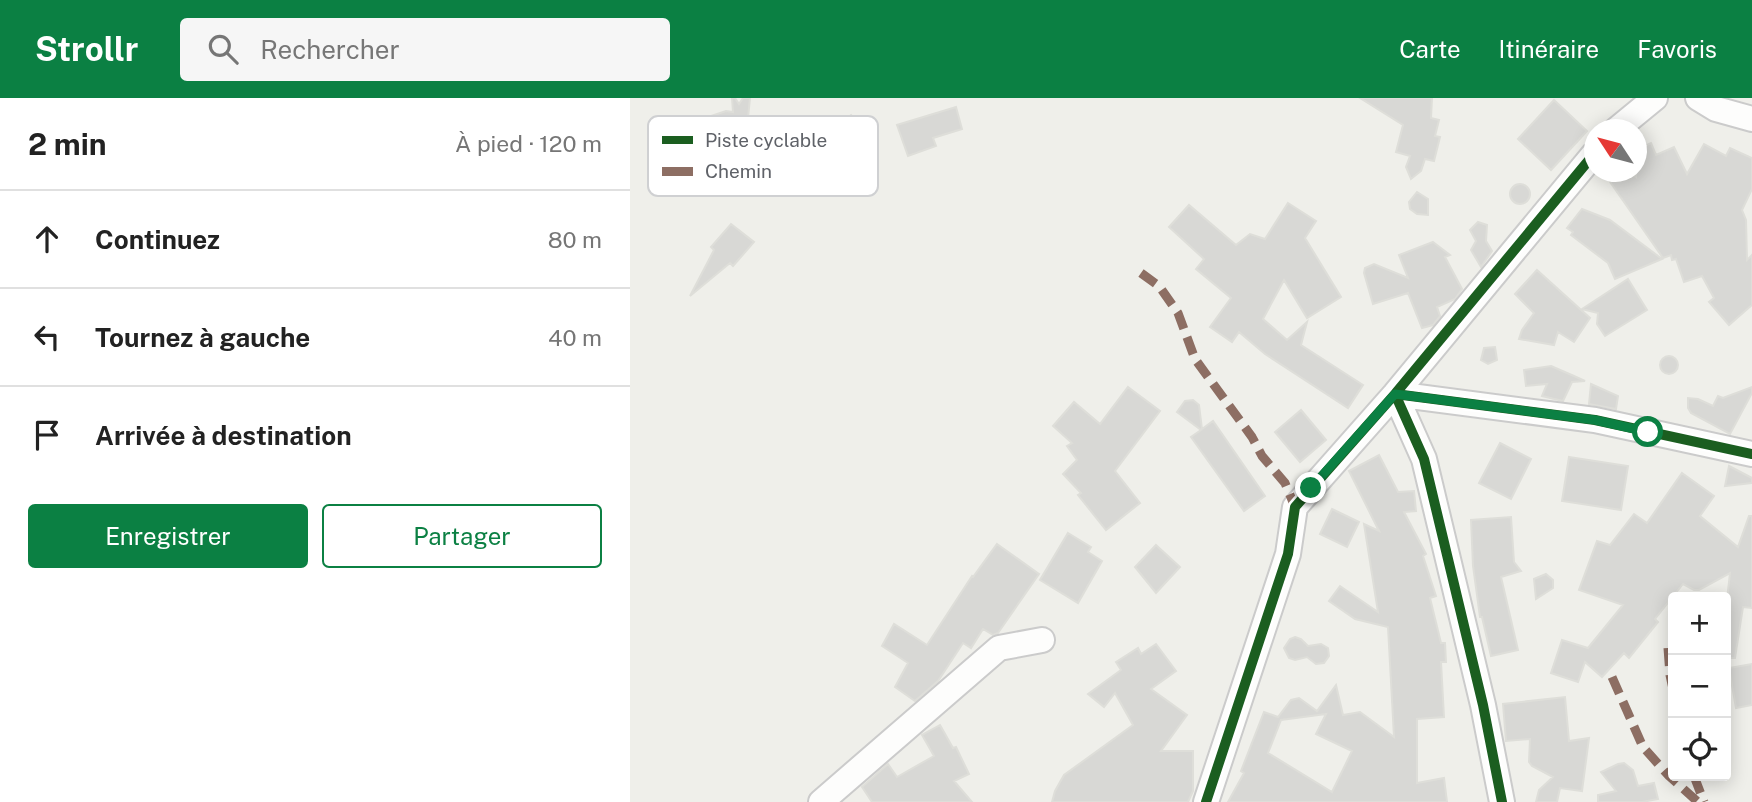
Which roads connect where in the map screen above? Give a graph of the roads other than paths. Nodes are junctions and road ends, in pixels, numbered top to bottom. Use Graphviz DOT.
graph roads {
  1 [pos="1655,98"];
  2 [pos="1698,98"];
  3 [pos="1629,119"];
  4 [pos="1752,119"];
  5 [pos="1584,166"];
  6 [pos="1395,394"];
  7 [pos="1752,454"];
  8 [pos="1042,640"];
  9 [pos="821,802"];
  10 [pos="1206,802"];
  11 [pos="1502,802"];
  1 -- 3 [label="street"];
  2 -- 4 [label="street"];
  5 -- 6 [label="street"];
  6 -- 7 [label="street"];
  6 -- 10 [label="street"];
  6 -- 11 [label="street"];
  8 -- 9 [label="street"];
}
